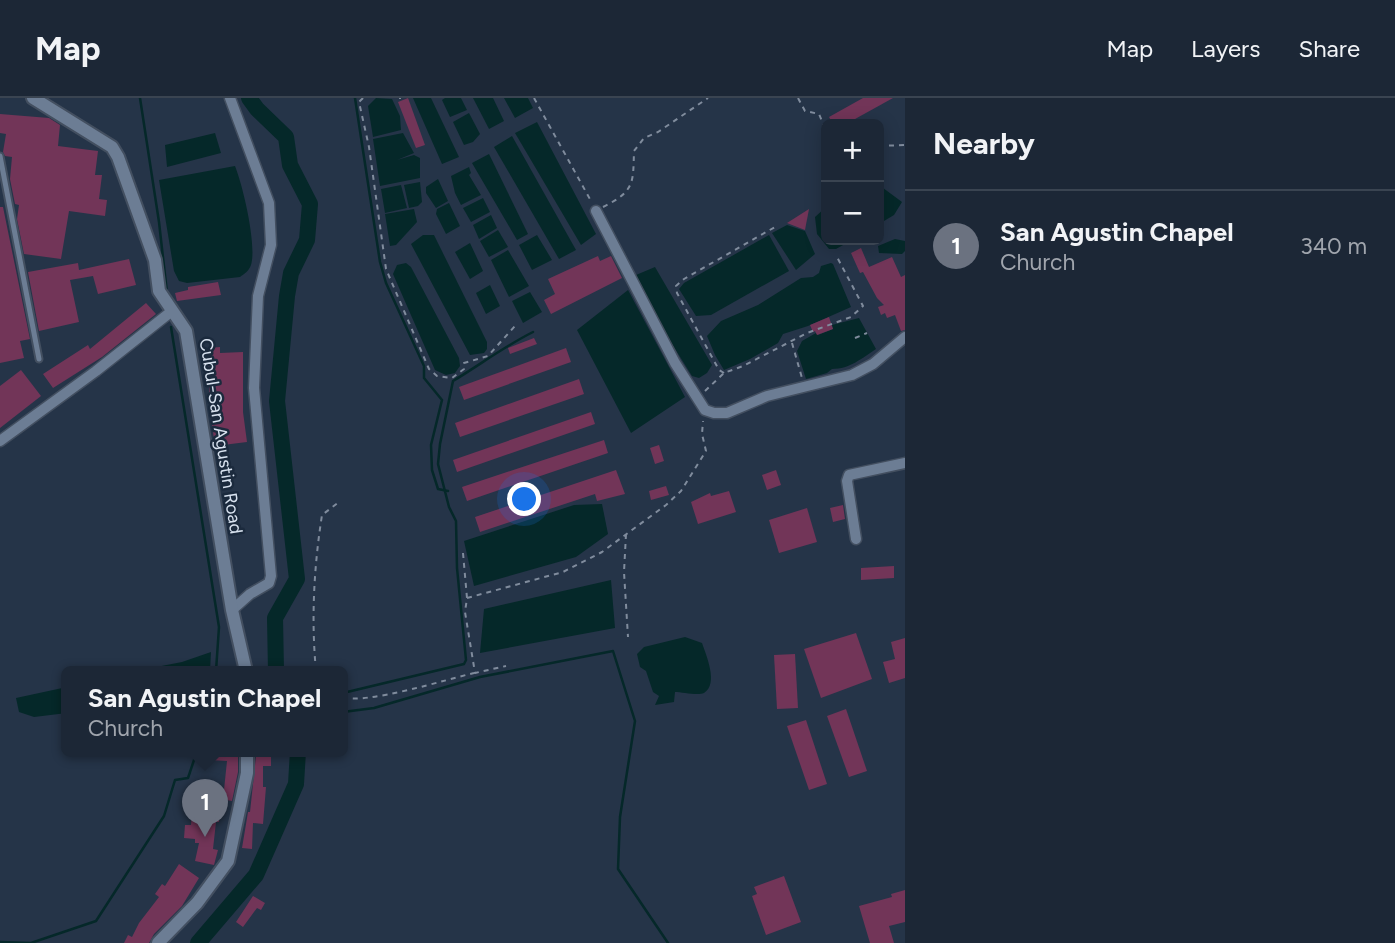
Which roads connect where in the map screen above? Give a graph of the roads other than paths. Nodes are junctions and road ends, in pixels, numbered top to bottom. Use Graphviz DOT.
graph roads {
  1 [pos="33,98"];
  2 [pos="230,98"];
  3 [pos="0,156"];
  4 [pos="596,211"];
  5 [pos="172,311"];
  6 [pos="905,337"];
  7 [pos="39,359"];
  8 [pos="0,441"];
  9 [pos="905,463"];
  10 [pos="856,539"];
  11 [pos="232,610"];
  12 [pos="245,666"];
  13 [pos="247,757"];
  14 [pos="159,943"];
  1 -- 5 [label="street, Cubul-San Agustin Road"];
  2 -- 11 [label="street"];
  3 -- 7 [label="lane"];
  4 -- 6 [label="street"];
  5 -- 8 [label="street"];
  5 -- 11 [label="street, Cubul-San Agustin Road"];
  9 -- 10 [label="street"];
  11 -- 12 [label="street, Cubul-San Agustin Road"];
  13 -- 14 [label="street"];
}
